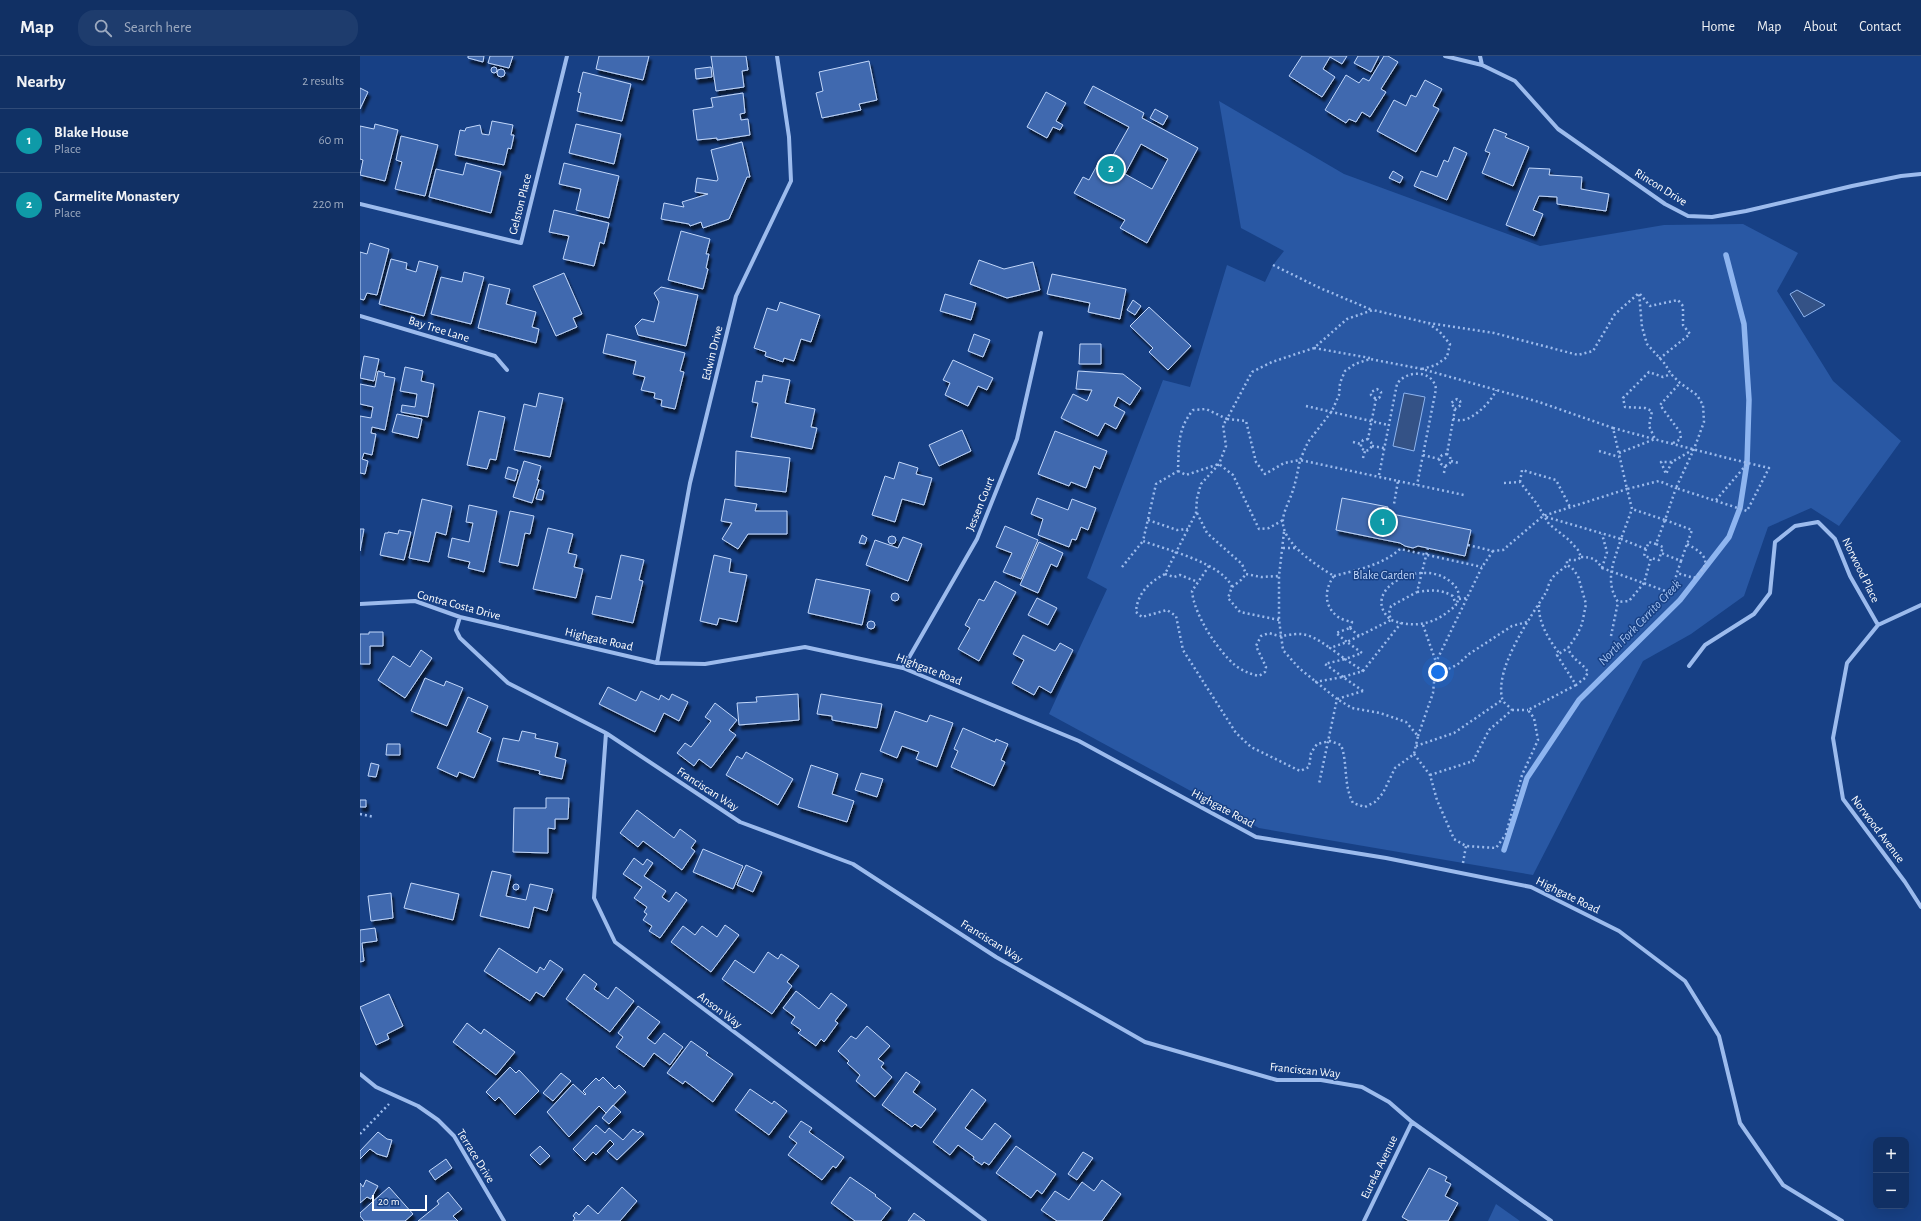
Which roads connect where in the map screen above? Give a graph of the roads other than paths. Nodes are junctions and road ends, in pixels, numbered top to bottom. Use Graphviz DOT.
graph roads {
  1 [pos="567,56"];
  2 [pos="777,56"];
  3 [pos="1445,56"];
  4 [pos="1480,56"];
  5 [pos="1482,65"];
  6 [pos="1921,174"];
  7 [pos="360,204"];
  8 [pos="360,316"];
  9 [pos="1042,333"];
  10 [pos="507,370"];
  11 [pos="360,604"];
  12 [pos="1921,604"];
  13 [pos="460,617"];
  14 [pos="1878,625"];
  15 [pos="527,633"];
  16 [pos="657,663"];
  17 [pos="1689,666"];
  18 [pos="903,668"];
  19 [pos="606,734"];
  20 [pos="1921,907"];
  21 [pos="360,1074"];
  22 [pos="1412,1122"];
  23 [pos="504,1221"];
  24 [pos="985,1221"];
  25 [pos="1364,1221"];
  26 [pos="1551,1221"];
  27 [pos="1842,1221"];
  1 -- 7 [label="street, Gelston Place"];
  2 -- 16 [label="street, Edwin Drive"];
  3 -- 5 [label="street, Rincon Drive"];
  4 -- 5 [label="street"];
  5 -- 6 [label="street, Rincon Drive"];
  8 -- 10 [label="street, Bay Tree Lane"];
  9 -- 18 [label="street, Jessen Court"];
  11 -- 13 [label="street, Contra Costa Drive"];
  12 -- 14 [label="street, Norwood Avenue"];
  13 -- 15 [label="street, Contra Costa Drive"];
  13 -- 19 [label="street, Franciscan Way"];
  14 -- 17 [label="street, Norwood Place"];
  14 -- 20 [label="street, Norwood Avenue"];
  15 -- 16 [label="street, Highgate Road"];
  16 -- 18 [label="street, Highgate Road"];
  18 -- 27 [label="street, Highgate Road"];
  19 -- 22 [label="street, Franciscan Way"];
  19 -- 24 [label="street, Anson Way"];
  21 -- 23 [label="street, Terrace Drive"];
  22 -- 25 [label="street, Eureka Avenue"];
  22 -- 26 [label="street, Franciscan Way"];
}
